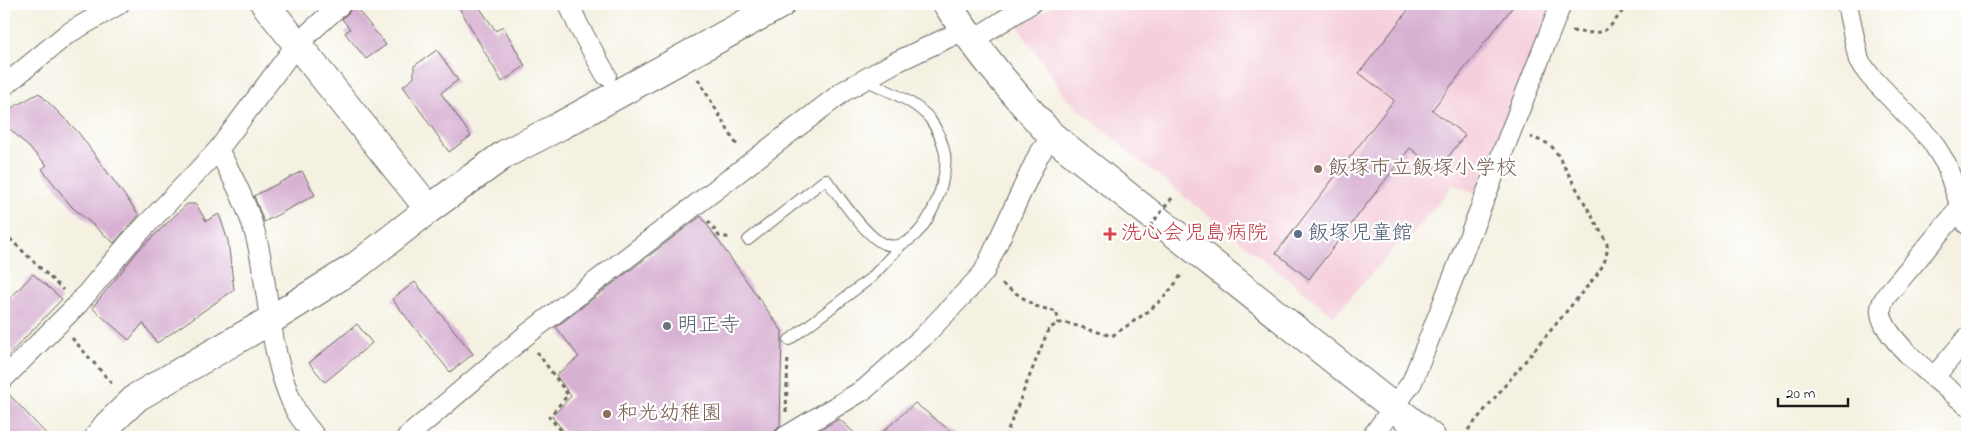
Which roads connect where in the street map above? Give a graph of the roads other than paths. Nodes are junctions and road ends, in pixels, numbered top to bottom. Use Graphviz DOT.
graph roads {
  1 [pos="120,4"];
  2 [pos="265,4"];
  3 [pos="341,4"];
  4 [pos="569,4"];
  5 [pos="781,4"];
  6 [pos="947,4"];
  7 [pos="1030,4"];
  8 [pos="1561,4"];
  9 [pos="1847,4"];
  10 [pos="968,35"];
  11 [pos="296,44"];
  12 [pos="606,75"];
  13 [pos="864,79"];
  14 [pos="4,86"];
  15 [pos="1052,136"];
  16 [pos="218,150"];
  17 [pos="429,209"];
  18 [pos="1964,216"];
  19 [pos="748,240"];
  20 [pos="903,243"];
  21 [pos="269,321"];
  22 [pos="1967,338"];
  23 [pos="789,340"];
  24 [pos="1934,376"];
  25 [pos="4,378"];
  26 [pos="1967,405"];
  27 [pos="1394,408"];
  28 [pos="787,436"];
  29 [pos="99,437"];
  30 [pos="315,437"];
  31 [pos="407,437"];
  32 [pos="1372,437"];
  33 [pos="1432,437"];
  1 -- 14 [label="street"];
  2 -- 11 [label="street"];
  3 -- 11 [label="street"];
  4 -- 12 [label="street"];
  5 -- 17 [label="street"];
  6 -- 10 [label="street"];
  7 -- 10 [label="street"];
  8 -- 27 [label="street"];
  9 -- 18 [label="street"];
  10 -- 13 [label="street"];
  10 -- 15 [label="street"];
  11 -- 16 [label="street"];
  11 -- 17 [label="street"];
  13 -- 20 [label="lane"];
  13 -- 31 [label="street"];
  15 -- 27 [label="street"];
  15 -- 28 [label="street"];
  16 -- 21 [label="street"];
  16 -- 25 [label="street"];
  17 -- 21 [label="street"];
  18 -- 24 [label="street"];
  19 -- 20 [label="lane"];
  20 -- 23 [label="lane"];
  21 -- 29 [label="street"];
  21 -- 30 [label="street"];
  22 -- 24 [label="street"];
  24 -- 26 [label="street"];
  27 -- 32 [label="street"];
  27 -- 33 [label="street"];
}
